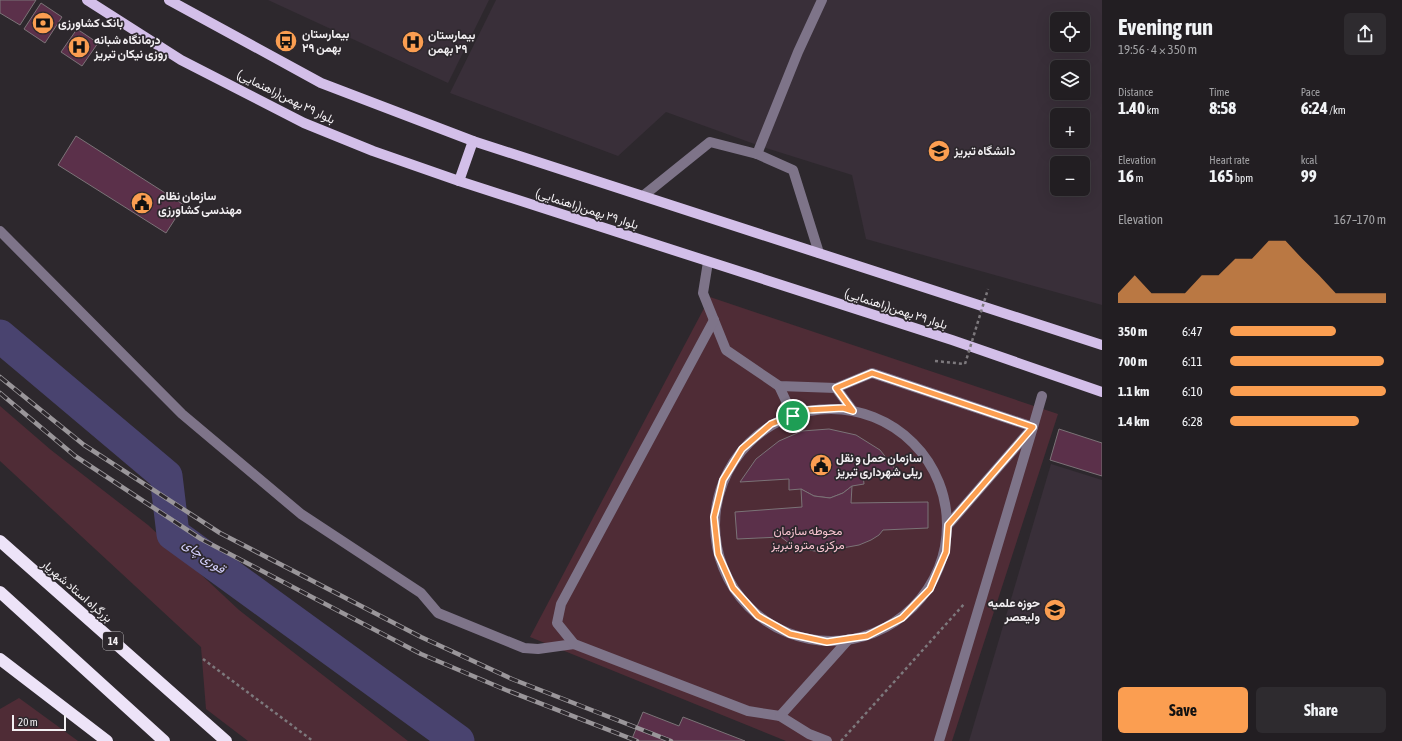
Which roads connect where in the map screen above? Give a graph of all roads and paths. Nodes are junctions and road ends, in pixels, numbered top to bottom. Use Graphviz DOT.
graph roads {
  1 [pos="87,0"];
  2 [pos="169,0"];
  3 [pos="822,0"];
  4 [pos="473,141"];
  5 [pos="757,154"];
  6 [pos="459,181"];
  7 [pos="643,196"];
  8 [pos="0,231"];
  9 [pos="819,253"];
  10 [pos="708,262"];
  11 [pos="988,289"];
  12 [pos="714,320"];
  13 [pos="1102,345"];
  14 [pos="935,361"];
  15 [pos="779,386"];
  16 [pos="836,388"];
  17 [pos="1102,392"];
  18 [pos="1042,396"];
  19 [pos="853,411"];
  20 [pos="793,416"];
  21 [pos="1033,427"];
  22 [pos="948,525"];
  23 [pos="0,541"];
  24 [pos="0,592"];
  25 [pos="966,602"];
  26 [pos="849,639"];
  27 [pos="574,644"];
  28 [pos="0,659"];
  29 [pos="203,659"];
  30 [pos="780,716"];
  31 [pos="106,741"];
  32 [pos="164,741"];
  33 [pos="226,741"];
  34 [pos="314,741"];
  35 [pos="826,741"];
  36 [pos="841,741"];
  37 [pos="939,741"];
  1 -- 6 [label="main road, بلوار ٢٩ بهمن(راهنمایی)"];
  2 -- 4 [label="main road"];
  3 -- 5 [label="street"];
  4 -- 6 [label="main road"];
  4 -- 7 [label="main road"];
  5 -- 7 [label="street"];
  5 -- 9 [label="street"];
  6 -- 10 [label="main road, بلوار ٢٩ بهمن(راهنمایی)"];
  7 -- 9 [label="main road"];
  8 -- 27 [label="street"];
  9 -- 13 [label="main road"];
  10 -- 12 [label="street"];
  10 -- 17 [label="main road, بلوار ٢٩ بهمن(راهنمایی)"];
  11 -- 14 [label="path, bridge"];
  12 -- 15 [label="street"];
  12 -- 27 [label="street"];
  15 -- 16 [label="street"];
  15 -- 20 [label="street"];
  16 -- 19 [label="street"];
  16 -- 21 [label="street"];
  18 -- 21 [label="street"];
  19 -- 20 [label="street"];
  19 -- 22 [label="street"];
  20 -- 26 [label="street"];
  21 -- 22 [label="street"];
  21 -- 37 [label="street"];
  22 -- 26 [label="street"];
  23 -- 33 [label="highway, بزرگراه استاد شهریار / 14"];
  24 -- 32 [label="highway"];
  25 -- 36 [label="path"];
  26 -- 30 [label="street"];
  27 -- 30 [label="street"];
  28 -- 31 [label="highway"];
  29 -- 34 [label="path"];
  30 -- 35 [label="street"];
}
